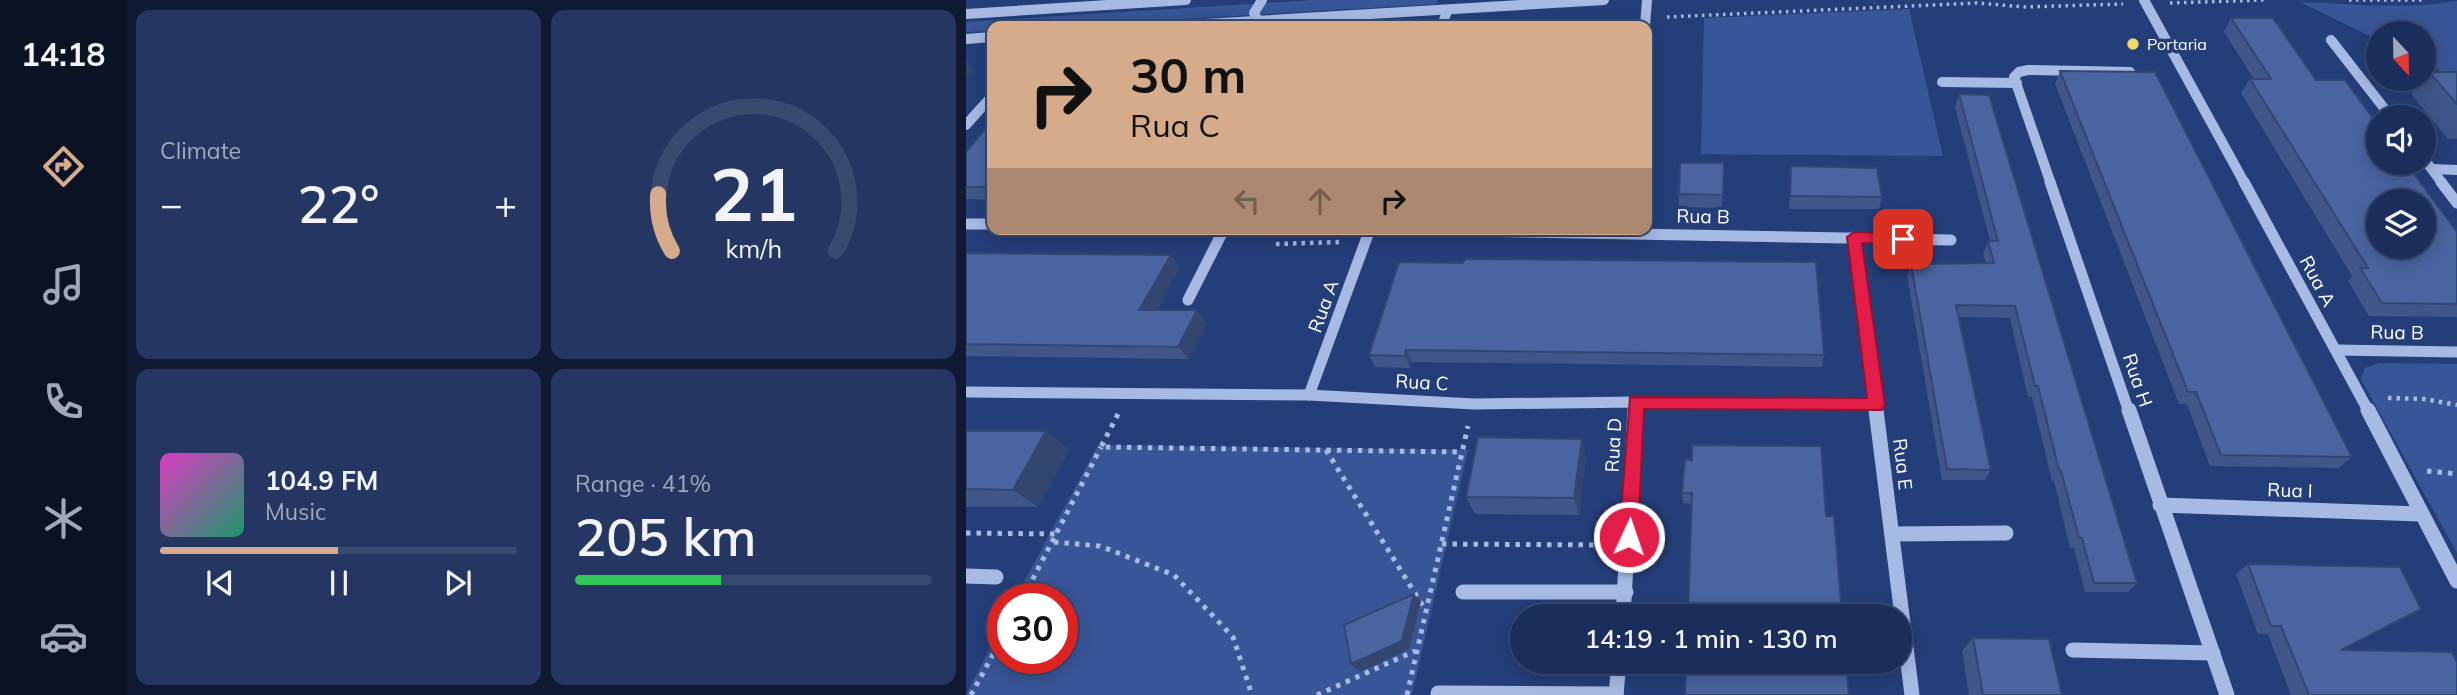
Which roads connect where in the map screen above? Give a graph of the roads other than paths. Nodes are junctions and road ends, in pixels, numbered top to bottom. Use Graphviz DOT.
graph roads {
  1 [pos="1186,0"];
  2 [pos="1262,0"];
  3 [pos="1604,0"];
  4 [pos="1647,0"];
  5 [pos="2145,2"];
  6 [pos="1447,11"];
  7 [pos="966,15"];
  8 [pos="1258,21"];
  9 [pos="1444,21"];
  10 [pos="1646,21"];
  11 [pos="987,37"];
  12 [pos="966,39"];
  13 [pos="2330,40"];
  14 [pos="2130,72"];
  15 [pos="2016,80"];
  16 [pos="1942,82"];
  17 [pos="987,103"];
  18 [pos="2381,105"];
  19 [pos="966,125"];
  20 [pos="2436,169"];
  21 [pos="2457,170"];
  22 [pos="2436,174"];
  23 [pos="2457,203"];
  24 [pos="966,224"];
  25 [pos="987,224"];
  26 [pos="1652,232"];
  27 [pos="1221,235"];
  28 [pos="1368,235"];
  29 [pos="1854,237"];
  30 [pos="1951,240"];
  31 [pos="1188,300"];
  32 [pos="2336,350"];
  33 [pos="2457,352"];
  34 [pos="966,393"];
  35 [pos="1309,396"];
  36 [pos="1636,402"];
  37 [pos="1877,405"];
  38 [pos="2160,505"];
  39 [pos="2420,514"];
  40 [pos="2006,533"];
  41 [pos="1893,534"];
  42 [pos="966,576"];
  43 [pos="996,577"];
  44 [pos="2457,581"];
  45 [pos="1463,592"];
  46 [pos="1626,592"];
  47 [pos="1624,604"];
  48 [pos="2073,650"];
  49 [pos="2213,653"];
  50 [pos="1618,674"];
  51 [pos="1438,693"];
  52 [pos="1616,694"];
  53 [pos="1912,695"];
  54 [pos="2227,695"];
  1 -- 7 [label="street"];
  2 -- 8 [label="street"];
  3 -- 6 [label="street"];
  4 -- 10 [label="street"];
  5 -- 32 [label="street, Rua A"];
  6 -- 8 [label="street"];
  6 -- 9 [label="street"];
  11 -- 12 [label="street"];
  13 -- 18 [label="street"];
  14 -- 15 [label="street"];
  15 -- 16 [label="street"];
  15 -- 38 [label="street, Rua H"];
  17 -- 19 [label="street"];
  20 -- 21 [label="street"];
  22 -- 23 [label="street"];
  24 -- 25 [label="street"];
  26 -- 29 [label="street, Rua B"];
  27 -- 31 [label="street"];
  28 -- 35 [label="street, Rua A"];
  29 -- 30 [label="street, Rua B"];
  29 -- 37 [label="street, Rua E"];
  32 -- 33 [label="street, Rua B"];
  32 -- 39 [label="street, Rua A"];
  34 -- 35 [label="street, Rua C"];
  35 -- 36 [label="street, Rua C"];
  36 -- 37 [label="street, Rua C"];
  36 -- 46 [label="street, Rua D"];
  37 -- 41 [label="street, Rua E"];
  38 -- 39 [label="street, Rua I"];
  38 -- 49 [label="street, Rua H"];
  39 -- 44 [label="street, Rua A"];
  40 -- 41 [label="street"];
  41 -- 53 [label="street, Rua E"];
  42 -- 43 [label="street"];
  45 -- 46 [label="street"];
  46 -- 47 [label="street, Rua D"];
  48 -- 49 [label="street"];
  49 -- 54 [label="street, Rua H"];
  50 -- 52 [label="street"];
  51 -- 52 [label="street"];
}
